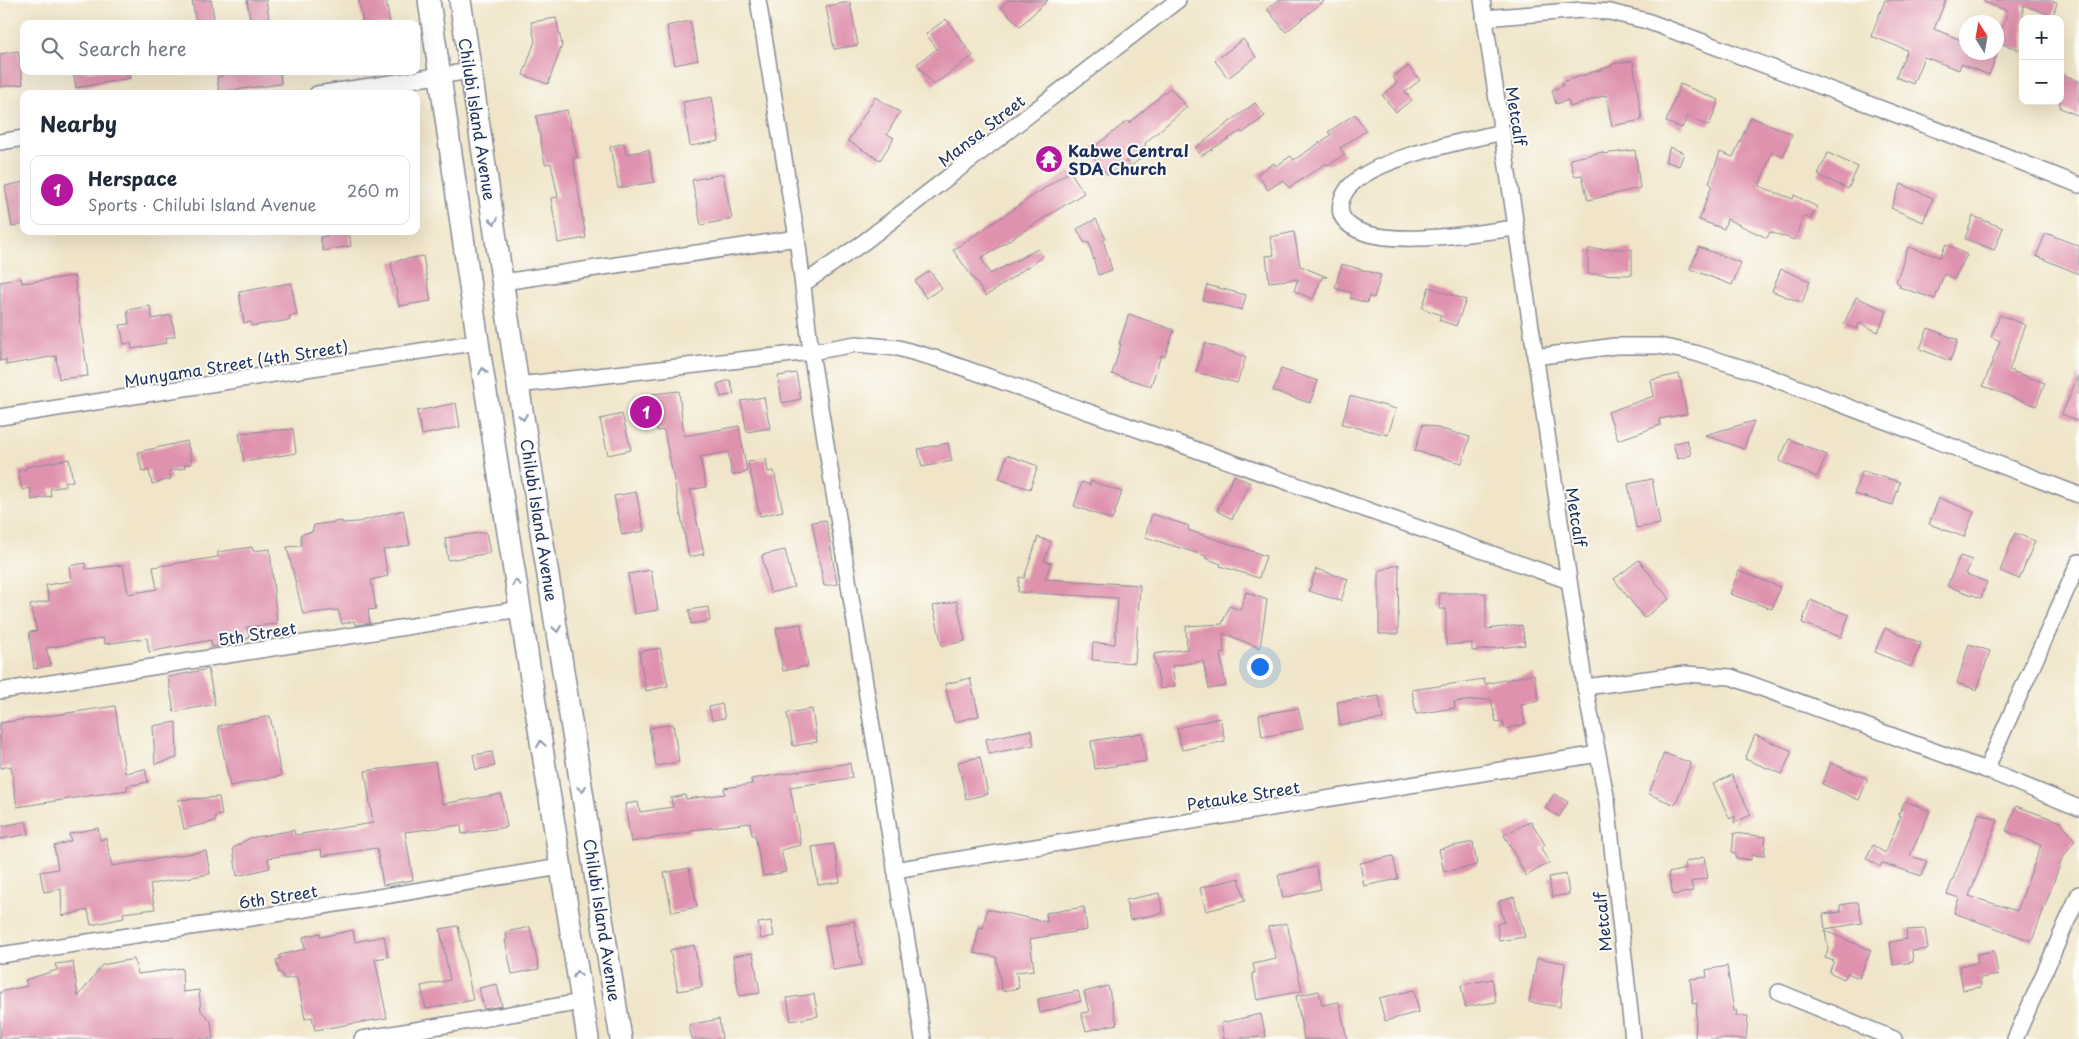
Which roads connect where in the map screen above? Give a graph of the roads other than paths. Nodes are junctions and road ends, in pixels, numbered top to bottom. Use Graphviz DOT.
graph roads {
  1 [pos="429,0"];
  2 [pos="460,0"];
  3 [pos="758,0"];
  4 [pos="1178,0"];
  5 [pos="1482,0"];
  6 [pos="1484,18"];
  7 [pos="471,71"];
  8 [pos="441,75"];
  9 [pos="343,90"];
  10 [pos="1502,132"];
  11 [pos="20,139"];
  12 [pos="0,142"];
  13 [pos="2079,185"];
  14 [pos="1516,228"];
  15 [pos="797,238"];
  16 [pos="503,282"];
  17 [pos="803,284"];
  18 [pos="478,342"];
  19 [pos="811,352"];
  20 [pos="1535,357"];
  21 [pos="518,385"];
  22 [pos="0,418"];
  23 [pos="2079,495"];
  24 [pos="2079,562"];
  25 [pos="1569,581"];
  26 [pos="520,609"];
  27 [pos="1585,687"];
  28 [pos="0,691"];
  29 [pos="1598,754"];
  30 [pos="1986,770"];
  31 [pos="2079,808"];
  32 [pos="560,867"];
  33 [pos="895,870"];
  34 [pos="2079,894"];
  35 [pos="0,955"];
  36 [pos="1779,992"];
  37 [pos="582,1002"];
  38 [pos="362,1039"];
  39 [pos="588,1039"];
  40 [pos="621,1039"];
  41 [pos="923,1039"];
  42 [pos="1633,1039"];
  43 [pos="1894,1039"];
  44 [pos="2015,1039"];
  1 -- 8 [label="street, Chilubi Island Avenue"];
  2 -- 7 [label="street, Chilubi Island Avenue"];
  3 -- 15 [label="street"];
  4 -- 17 [label="street, Mansa Street"];
  5 -- 6 [label="street, Metcalf"];
  6 -- 10 [label="street, Metcalf"];
  6 -- 13 [label="street"];
  7 -- 8 [label="street"];
  7 -- 16 [label="street, Chilubi Island Avenue, one-way"];
  8 -- 9 [label="street"];
  8 -- 18 [label="street, Chilubi Island Avenue"];
  10 -- 14 [label="street, Metcalf"];
  10 -- 14 [label="street"];
  11 -- 12 [label="street"];
  14 -- 20 [label="street, Metcalf"];
  15 -- 16 [label="street"];
  15 -- 17 [label="street"];
  16 -- 21 [label="street, Chilubi Island Avenue"];
  17 -- 19 [label="street"];
  18 -- 22 [label="street, Munyama Street (4th Street)"];
  26 -- 18 [label="street, Chilubi Island Avenue, one-way"];
  19 -- 21 [label="street"];
  19 -- 25 [label="street"];
  19 -- 33 [label="street"];
  20 -- 23 [label="street"];
  20 -- 25 [label="street, Metcalf"];
  21 -- 40 [label="street, Chilubi Island Avenue, one-way"];
  24 -- 30 [label="street"];
  25 -- 27 [label="street, Metcalf"];
  26 -- 28 [label="street, 5th Street"];
  32 -- 26 [label="street, Chilubi Island Avenue, one-way"];
  27 -- 29 [label="street, Metcalf"];
  27 -- 30 [label="street"];
  29 -- 33 [label="street, Petauke Street"];
  29 -- 42 [label="street, Metcalf"];
  30 -- 31 [label="street"];
  32 -- 35 [label="street, 6th Street"];
  37 -- 32 [label="street, Chilubi Island Avenue, one-way"];
  33 -- 41 [label="street"];
  34 -- 44 [label="street"];
  36 -- 43 [label="street"];
  37 -- 38 [label="street"];
  37 -- 39 [label="street, Chilubi Island Avenue"];
}
